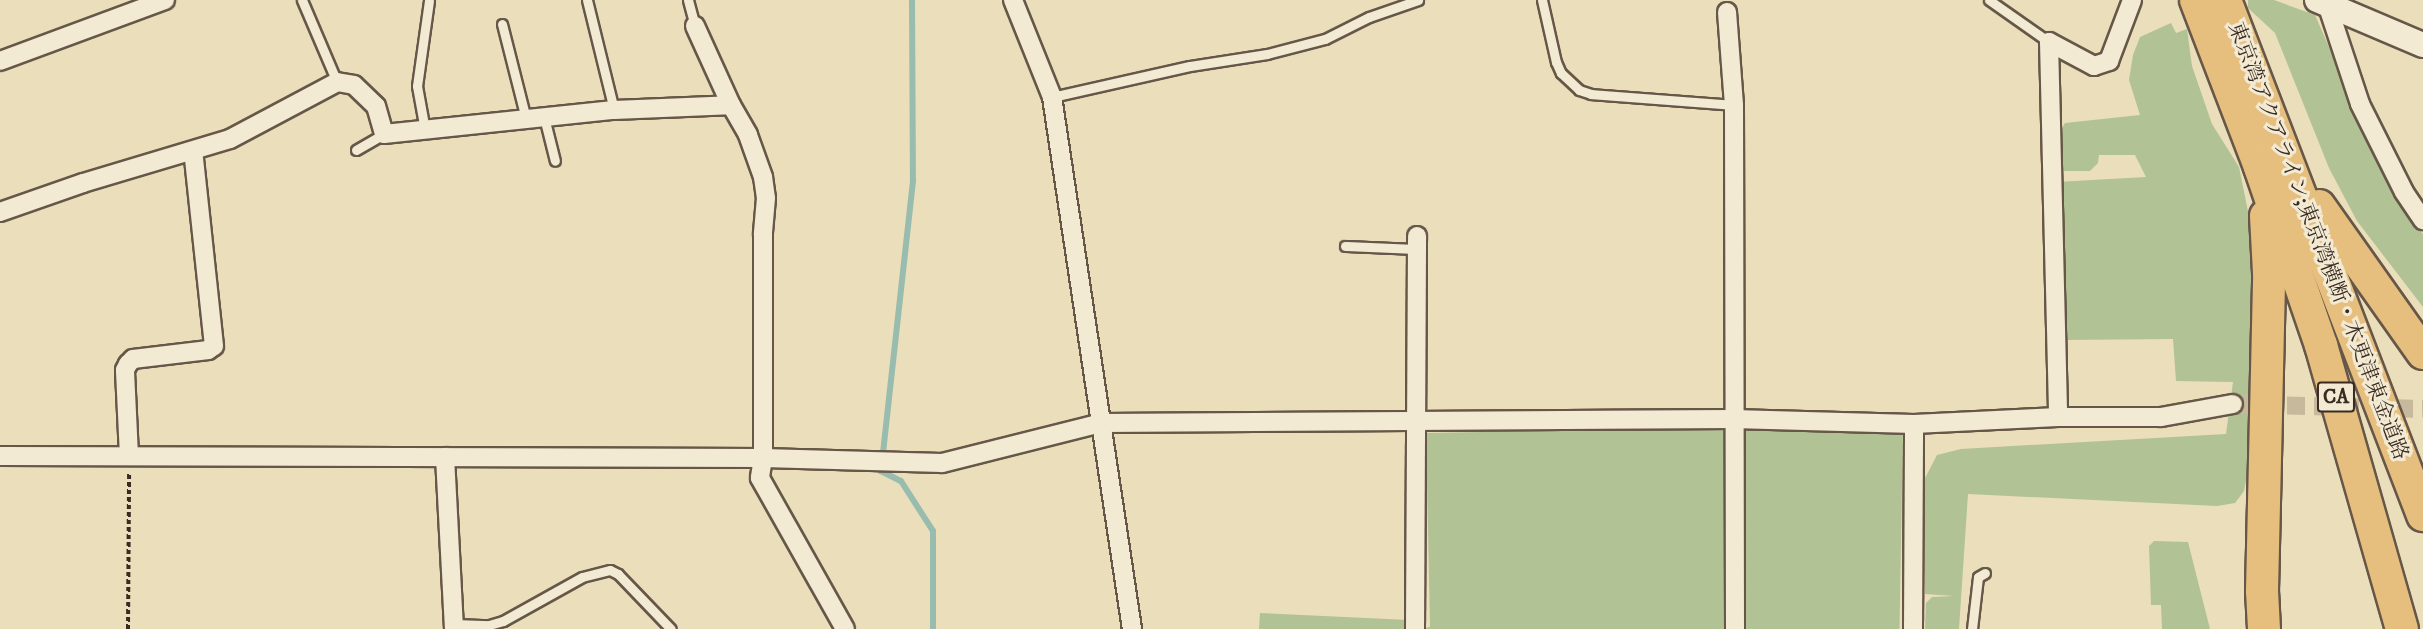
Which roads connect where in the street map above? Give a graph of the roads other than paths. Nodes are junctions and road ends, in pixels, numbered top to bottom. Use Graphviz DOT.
graph roads {
  1 [pos="165,0"];
  2 [pos="302,0"];
  3 [pos="587,0"];
  4 [pos="688,0"];
  5 [pos="1013,0"];
  6 [pos="1418,0"];
  7 [pos="1542,0"];
  8 [pos="1989,0"];
  9 [pos="2132,0"];
  10 [pos="429,1"];
  11 [pos="2322,2"];
  12 [pos="2213,6"];
  13 [pos="1727,12"];
  14 [pos="502,24"];
  15 [pos="695,26"];
  16 [pos="2049,42"];
  17 [pos="2423,45"];
  18 [pos="0,61"];
  19 [pos="337,82"];
  20 [pos="1052,97"];
  21 [pos="731,105"];
  22 [pos="1734,105"];
  23 [pos="614,110"];
  24 [pos="544,117"];
  25 [pos="526,119"];
  26 [pos="425,130"];
  27 [pos="384,134"];
  28 [pos="356,150"];
  29 [pos="193,152"];
  30 [pos="555,161"];
  31 [pos="2273,161"];
  32 [pos="0,212"];
  33 [pos="2423,220"];
  34 [pos="1417,242"];
  35 [pos="1345,246"];
  36 [pos="2423,353"];
  37 [pos="2233,404"];
  38 [pos="2058,417"];
  39 [pos="1733,419"];
  40 [pos="1415,422"];
  41 [pos="1101,423"];
  42 [pos="1914,424"];
  43 [pos="0,456"];
  44 [pos="129,456"];
  45 [pos="445,457"];
  46 [pos="763,458"];
  47 [pos="2423,515"];
  48 [pos="1985,573"];
  49 [pos="454,626"];
  50 [pos="671,629"];
  51 [pos="845,629"];
  52 [pos="1132,629"];
  53 [pos="1415,629"];
  54 [pos="1735,629"];
  55 [pos="1913,629"];
  56 [pos="1972,629"];
  57 [pos="2264,629"];
  58 [pos="2402,629"];
  1 -- 18 [label="street"];
  2 -- 19 [label="lane"];
  3 -- 23 [label="lane"];
  4 -- 15 [label="lane"];
  5 -- 20 [label="street"];
  6 -- 20 [label="lane"];
  7 -- 22 [label="lane"];
  8 -- 16 [label="lane"];
  9 -- 16 [label="street"];
  10 -- 26 [label="lane"];
  11 -- 17 [label="street"];
  11 -- 33 [label="street"];
  12 -- 31 [label="highway, 東京湾アクアライン;東京湾横断・木更津東金道路 / CA"];
  13 -- 22 [label="street"];
  14 -- 25 [label="lane"];
  15 -- 21 [label="street"];
  16 -- 38 [label="street"];
  19 -- 27 [label="street"];
  19 -- 29 [label="street"];
  20 -- 41 [label="street"];
  21 -- 23 [label="street"];
  21 -- 46 [label="street"];
  22 -- 39 [label="street"];
  23 -- 24 [label="street"];
  24 -- 25 [label="street"];
  24 -- 30 [label="lane"];
  25 -- 26 [label="street"];
  26 -- 27 [label="street"];
  27 -- 28 [label="lane"];
  29 -- 32 [label="street"];
  29 -- 44 [label="street"];
  31 -- 36 [label="highway, CA"];
  31 -- 47 [label="highway, 東京湾アクアライン;東京湾横断・木更津東金道路 / CA"];
  31 -- 57 [label="highway, CA"];
  31 -- 58 [label="highway, 東京湾アクアライン;東京湾横断・木更津東金道路 / CA"];
  34 -- 35 [label="lane"];
  34 -- 40 [label="street"];
  37 -- 38 [label="street"];
  38 -- 42 [label="street"];
  39 -- 40 [label="street"];
  39 -- 42 [label="street"];
  39 -- 54 [label="street"];
  40 -- 41 [label="street"];
  40 -- 53 [label="street"];
  41 -- 46 [label="street"];
  41 -- 52 [label="street"];
  42 -- 55 [label="street"];
  43 -- 44 [label="street"];
  44 -- 45 [label="street"];
  45 -- 46 [label="street"];
  45 -- 49 [label="street"];
  46 -- 51 [label="street"];
  48 -- 56 [label="lane"];
  49 -- 50 [label="lane"];
}
